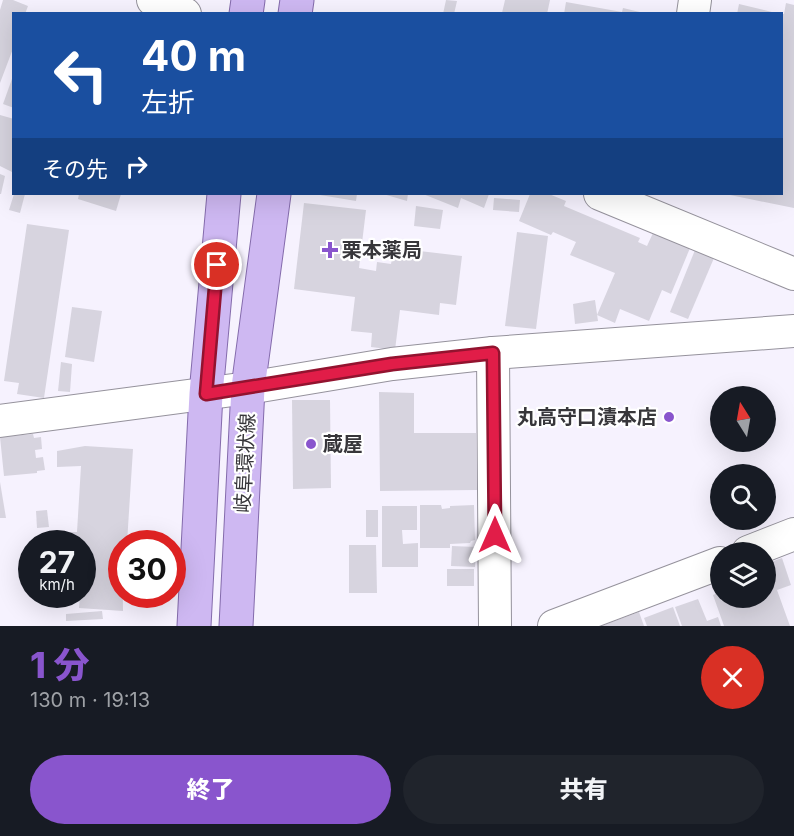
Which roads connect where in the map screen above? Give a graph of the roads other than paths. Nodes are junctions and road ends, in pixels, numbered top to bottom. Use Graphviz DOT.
graph roads {
  1 [pos="153,0"];
  2 [pos="180,12"];
  3 [pos="224,195"];
  4 [pos="274,195"];
  5 [pos="605,195"];
  6 [pos="659,206"];
  7 [pos="794,274"];
  8 [pos="794,331"];
  9 [pos="493,353"];
  10 [pos="248,388"];
  11 [pos="206,394"];
  12 [pos="0,421"];
  13 [pos="794,534"];
  14 [pos="774,542"];
  15 [pos="710,566"];
  16 [pos="194,626"];
  17 [pos="236,626"];
  18 [pos="495,626"];
  19 [pos="554,626"];
  1 -- 2 [label="street"];
  3 -- 11 [label="main road"];
  4 -- 10 [label="main road, 岐阜環状線"];
  5 -- 6 [label="street"];
  6 -- 7 [label="street"];
  8 -- 9 [label="street"];
  9 -- 10 [label="street"];
  9 -- 18 [label="street"];
  10 -- 11 [label="street"];
  10 -- 17 [label="main road, 岐阜環状線"];
  11 -- 12 [label="street"];
  11 -- 16 [label="main road"];
  13 -- 14 [label="street"];
  15 -- 19 [label="street"];
}
